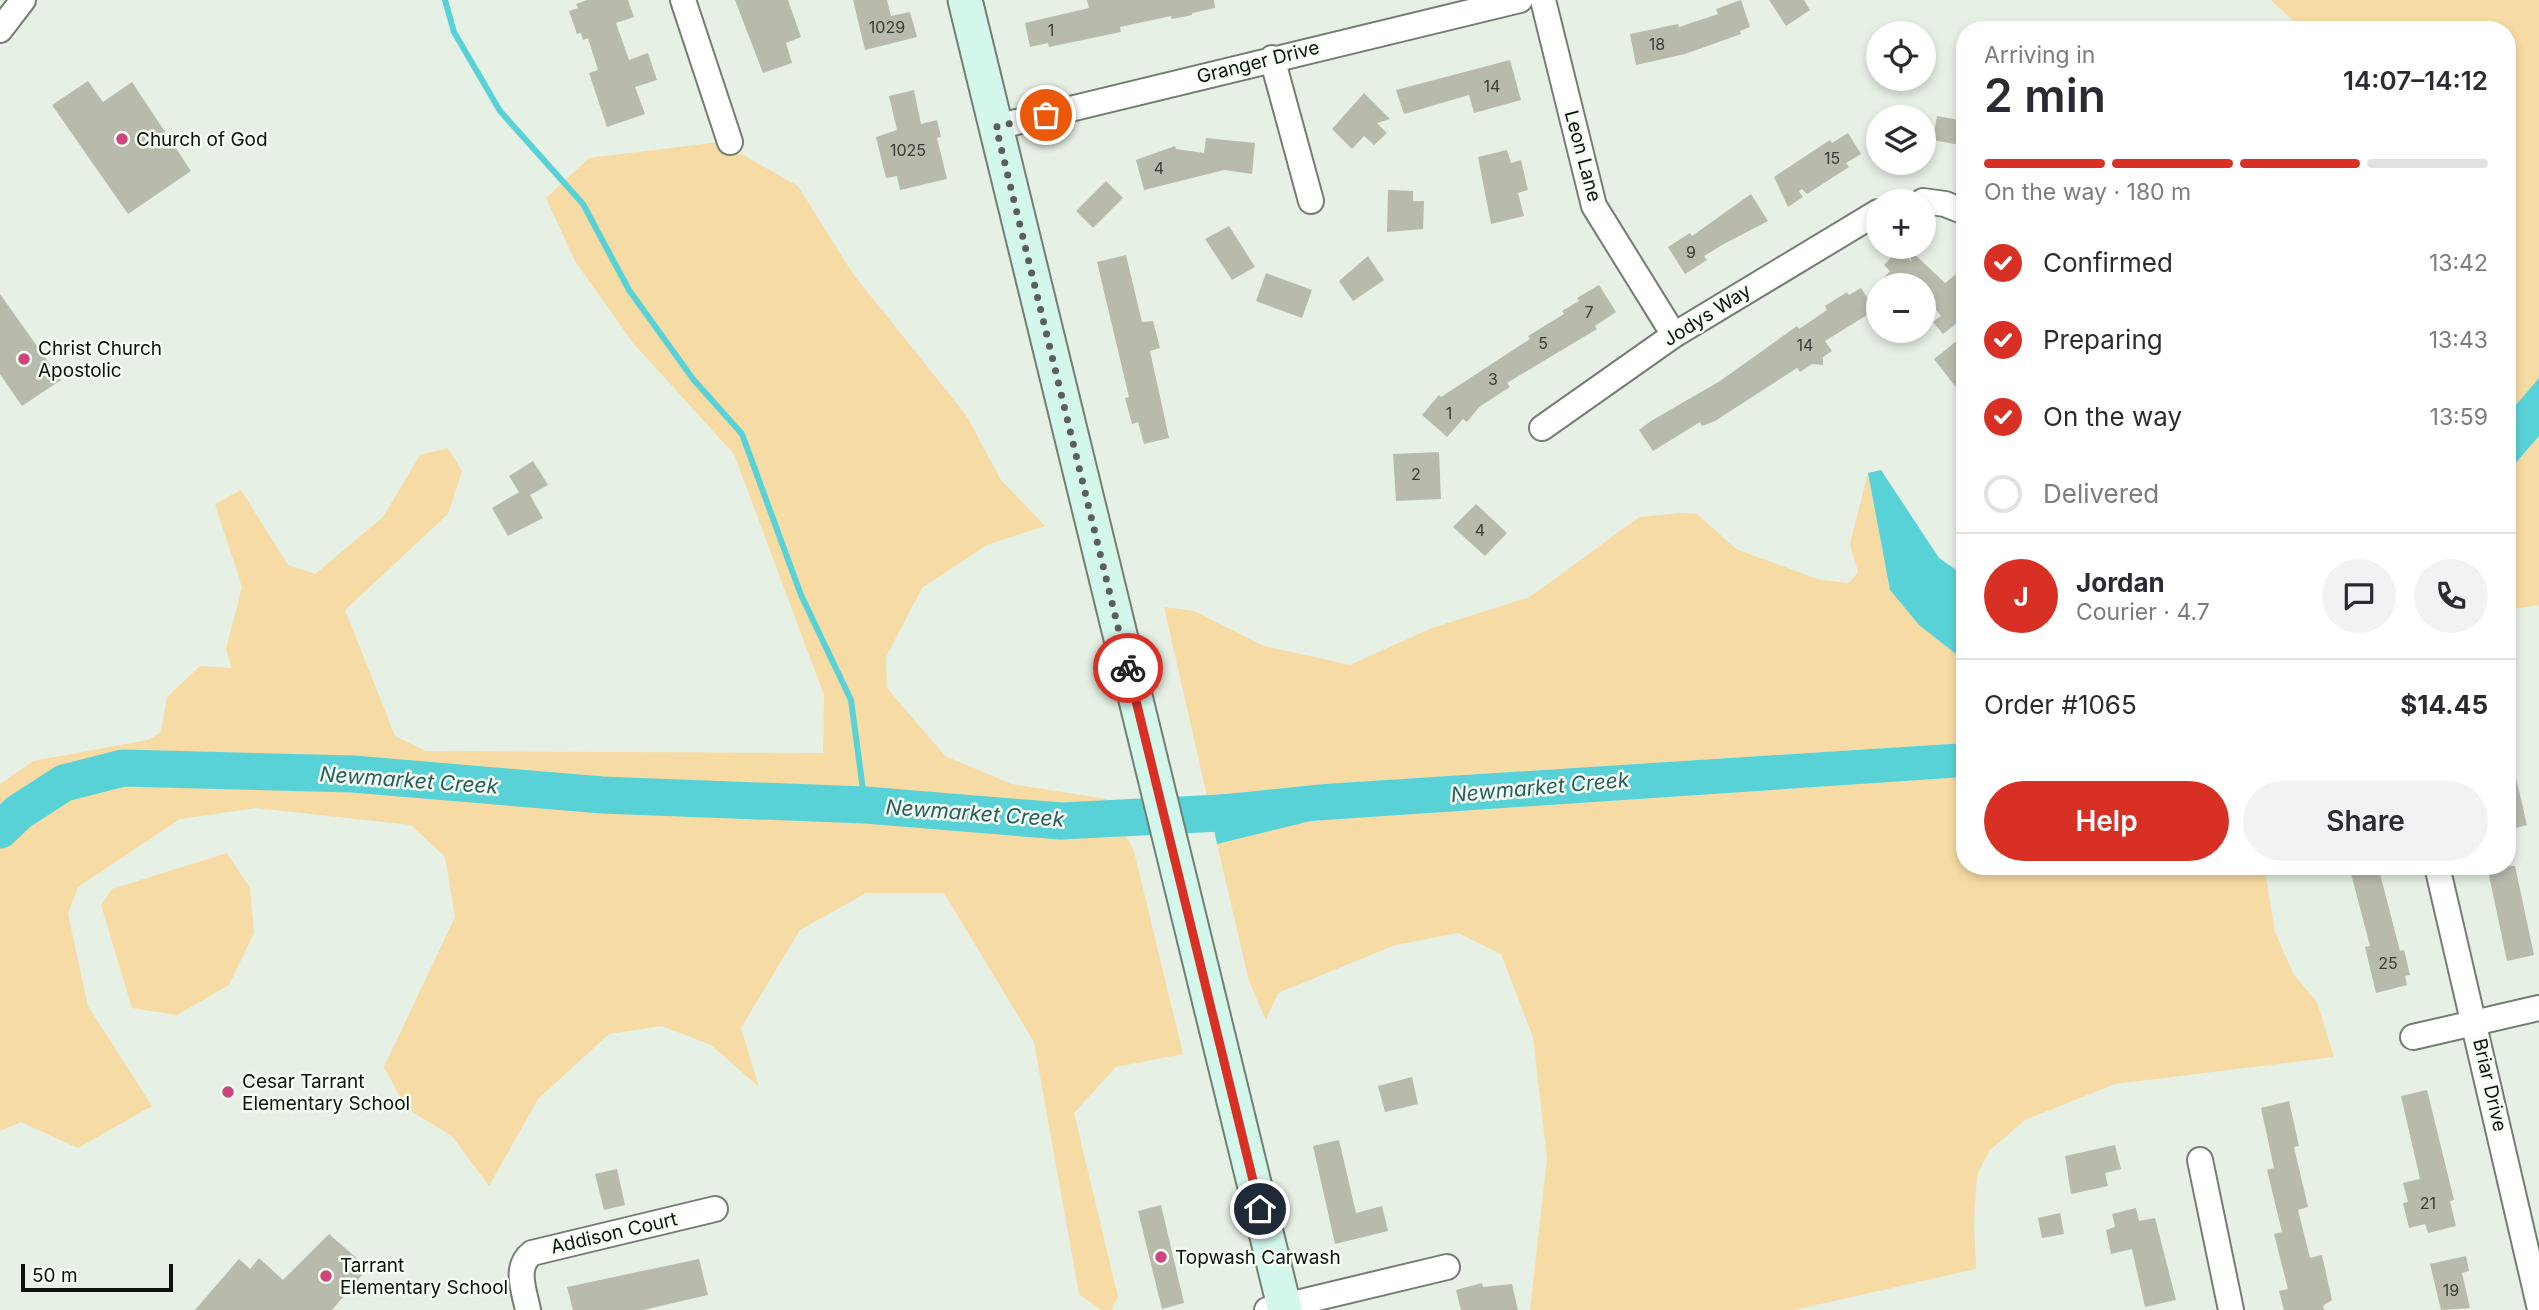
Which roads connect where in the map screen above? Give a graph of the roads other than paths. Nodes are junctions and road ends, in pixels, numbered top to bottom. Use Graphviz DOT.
graph roads {
  1 [pos="23,0"];
  2 [pos="683,0"];
  3 [pos="965,0"];
  4 [pos="1520,0"];
  5 [pos="1544,0"];
  6 [pos="1433,9"];
  7 [pos="0,30"];
  8 [pos="1272,58"];
  9 [pos="996,127"];
  10 [pos="730,142"];
  11 [pos="1311,201"];
  12 [pos="1936,203"];
  13 [pos="1956,208"];
  14 [pos="1866,219"];
  15 [pos="1674,335"];
  16 [pos="1542,428"];
  17 [pos="2439,875"];
  18 [pos="2539,1008"];
  19 [pos="2476,1021"];
  20 [pos="2413,1037"];
  21 [pos="2200,1160"];
  22 [pos="715,1209"];
  23 [pos="1447,1267"];
  24 [pos="2539,1305"];
  25 [pos="1278,1309"];
  26 [pos="528,1310"];
  27 [pos="2231,1310"];
  1 -- 7 [label="street"];
  2 -- 10 [label="street"];
  3 -- 9 [label="main road"];
  4 -- 6 [label="street, Granger Drive"];
  5 -- 15 [label="street, Leon Lane"];
  6 -- 8 [label="street, Granger Drive"];
  8 -- 9 [label="street, Granger Drive"];
  8 -- 11 [label="street"];
  9 -- 25 [label="main road"];
  12 -- 13 [label="street"];
  14 -- 15 [label="street, Jodys Way"];
  15 -- 16 [label="street, Jodys Way"];
  17 -- 19 [label="street, Briar Drive"];
  18 -- 19 [label="street"];
  19 -- 20 [label="street"];
  19 -- 24 [label="street, Briar Drive"];
  21 -- 27 [label="street"];
  22 -- 26 [label="street, Addison Court"];
  23 -- 25 [label="street"];
}
